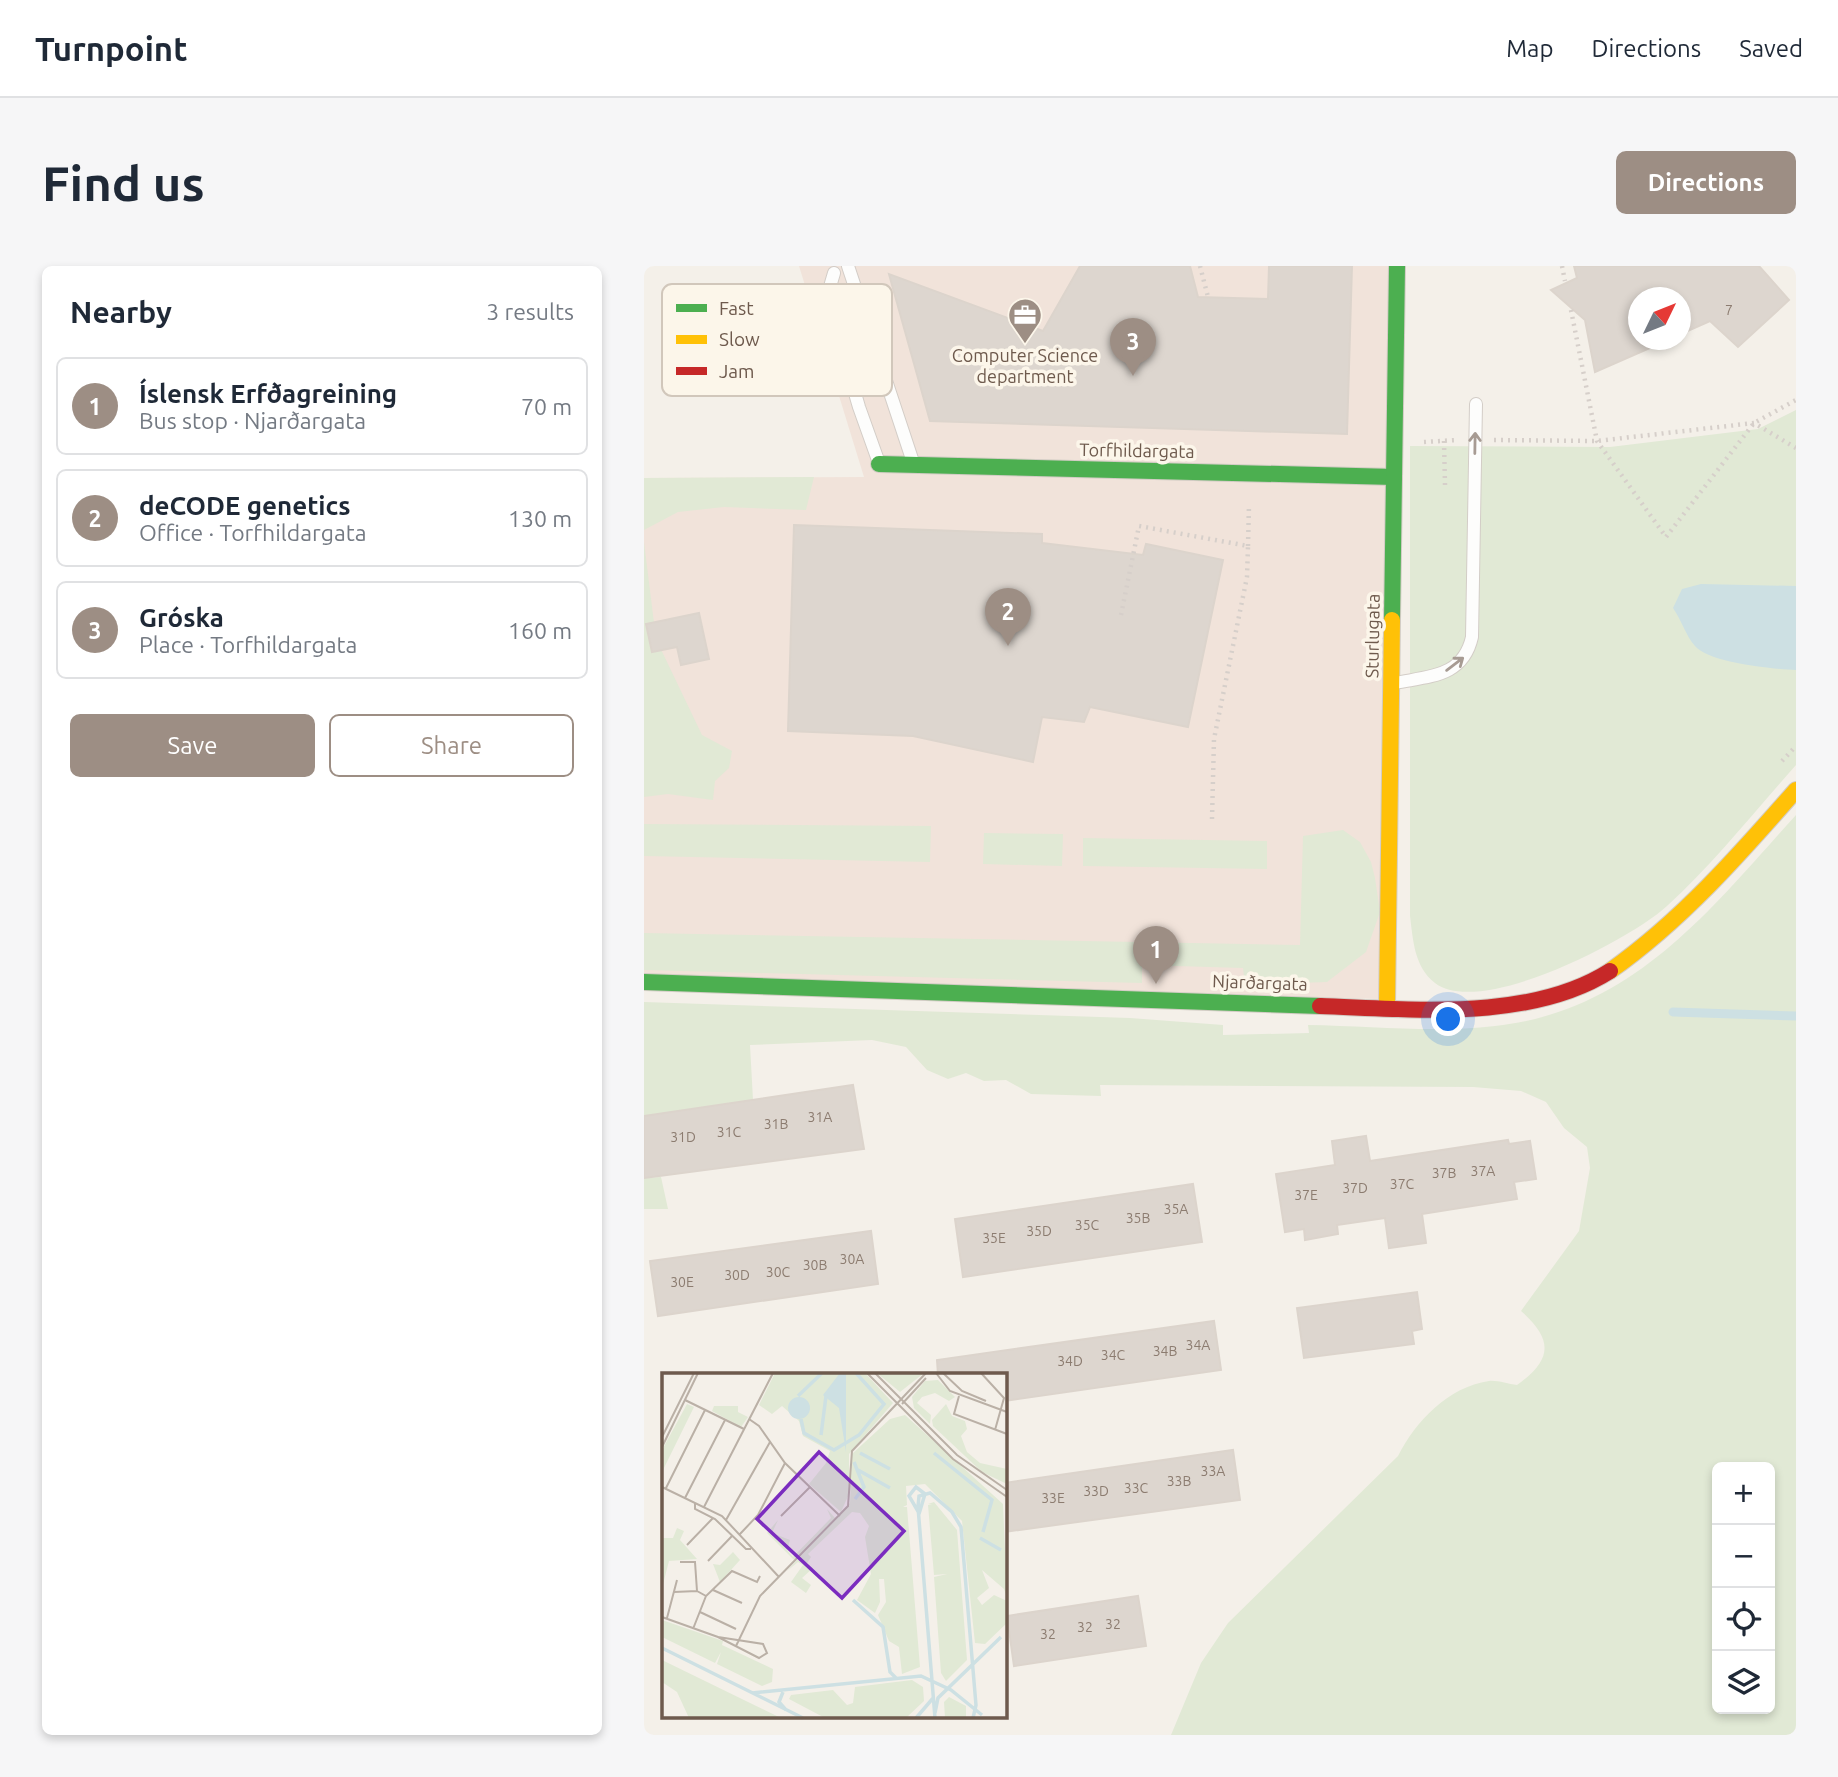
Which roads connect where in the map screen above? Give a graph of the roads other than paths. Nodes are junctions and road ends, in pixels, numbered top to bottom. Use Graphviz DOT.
graph roads {
  1 [pos="849,266"];
  2 [pos="1397,266"];
  3 [pos="834,273"];
  4 [pos="831,284"];
  5 [pos="855,284"];
  6 [pos="856,396"];
  7 [pos="891,396"];
  8 [pos="1476,404"];
  9 [pos="879,464"];
  10 [pos="914,465"];
  11 [pos="1394,477"];
  12 [pos="1392,684"];
  13 [pos="1796,790"];
  14 [pos="644,982"];
  15 [pos="1387,1007"];
  1 -- 5 [label="lane"];
  2 -- 11 [label="street, Sturlugata"];
  3 -- 4 [label="lane"];
  6 -- 9 [label="lane"];
  7 -- 10 [label="lane"];
  12 -- 8 [label="lane, one-way"];
  9 -- 10 [label="street, Torfhildargata"];
  10 -- 11 [label="street, Torfhildargata"];
  11 -- 12 [label="street, Sturlugata"];
  12 -- 15 [label="street, Sturlugata"];
  13 -- 15 [label="street, Njarðargata"];
  14 -- 15 [label="street, Njarðargata"];
}
